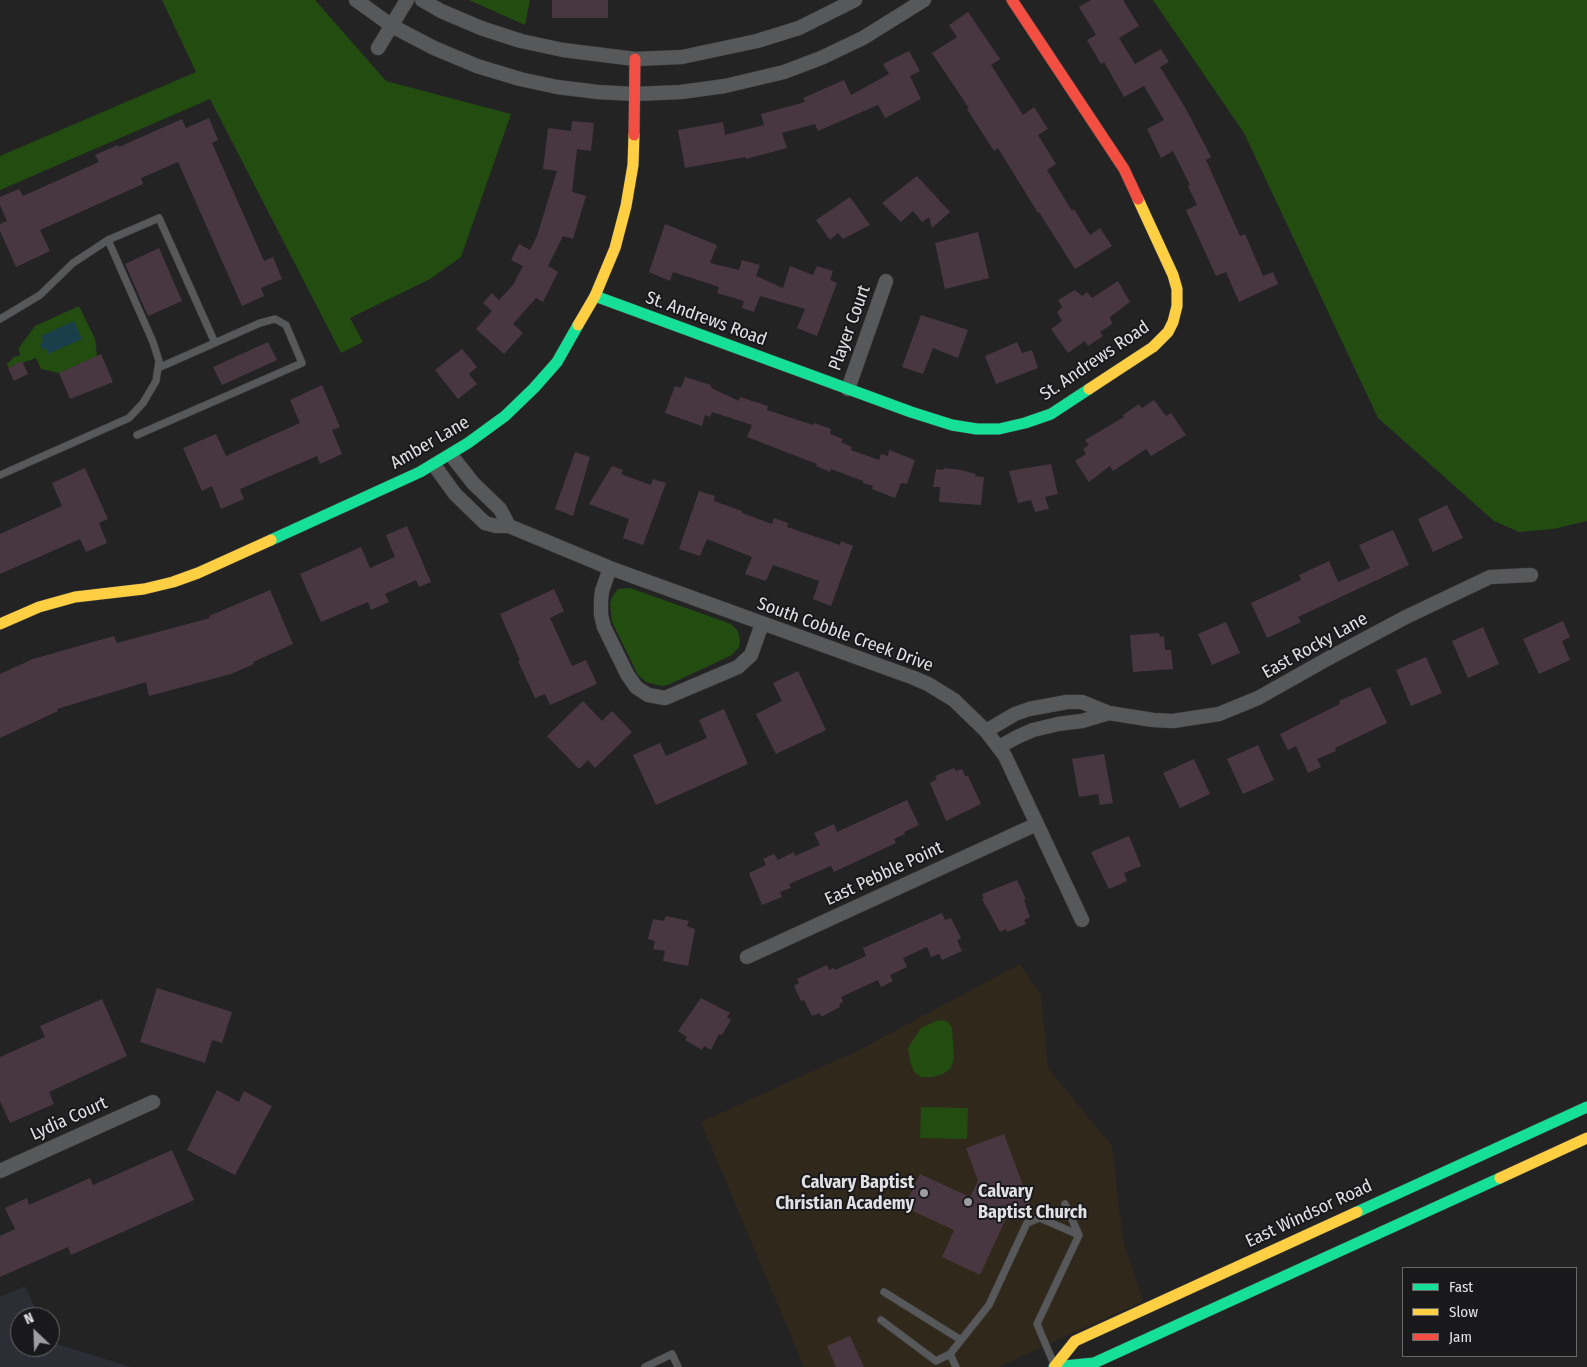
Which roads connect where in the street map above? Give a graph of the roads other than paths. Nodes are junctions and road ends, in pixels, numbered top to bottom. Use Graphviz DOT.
graph roads {
  1 [pos="356,0"];
  2 [pos="407,0"];
  3 [pos="422,0"];
  4 [pos="855,0"];
  5 [pos="924,0"];
  6 [pos="1012,0"];
  7 [pos="392,26"];
  8 [pos="378,48"];
  9 [pos="635,59"];
  10 [pos="635,94"];
  11 [pos="108,240"];
  12 [pos="886,280"];
  13 [pos="595,296"];
  14 [pos="0,319"];
  15 [pos="215,342"];
  16 [pos="158,368"];
  17 [pos="848,389"];
  18 [pos="137,435"];
  19 [pos="450,455"];
  20 [pos="434,465"];
  21 [pos="0,475"];
  22 [pos="509,526"];
  23 [pos="610,568"];
  24 [pos="1531,575"];
  25 [pos="0,624"];
  26 [pos="762,624"];
  27 [pos="1109,713"];
  28 [pos="986,731"];
  29 [pos="999,747"];
  30 [pos="1037,824"];
  31 [pos="1082,920"];
  32 [pos="747,957"];
  33 [pos="153,1102"];
  34 [pos="1587,1106"];
  35 [pos="1587,1138"];
  36 [pos="0,1170"];
  37 [pos="1065,1204"];
  38 [pos="1079,1235"];
  39 [pos="884,1292"];
  40 [pos="880,1320"];
  41 [pos="961,1340"];
  42 [pos="950,1354"];
  43 [pos="645,1367"];
  44 [pos="678,1367"];
  45 [pos="956,1367"];
  46 [pos="1055,1367"];
  1 -- 7 [label="street"];
  2 -- 7 [label="street"];
  3 -- 9 [label="street"];
  4 -- 9 [label="street"];
  5 -- 10 [label="street"];
  6 -- 17 [label="street, St. Andrews Road"];
  7 -- 8 [label="street"];
  7 -- 10 [label="street"];
  9 -- 10 [label="street, Amber Lane"];
  10 -- 13 [label="street, Amber Lane"];
  11 -- 14 [label="lane"];
  11 -- 15 [label="lane"];
  11 -- 16 [label="lane"];
  12 -- 17 [label="street, Player Court"];
  13 -- 17 [label="street, St. Andrews Road"];
  13 -- 19 [label="street, Amber Lane"];
  15 -- 16 [label="lane"];
  15 -- 18 [label="lane"];
  16 -- 21 [label="lane"];
  19 -- 20 [label="street, Amber Lane"];
  19 -- 22 [label="street"];
  20 -- 22 [label="street, South Cobble Creek Drive"];
  20 -- 25 [label="street, Amber Lane"];
  22 -- 23 [label="street, South Cobble Creek Drive"];
  23 -- 26 [label="street, South Cobble Creek Drive"];
  23 -- 26 [label="street"];
  24 -- 27 [label="street, East Rocky Lane"];
  26 -- 28 [label="street, South Cobble Creek Drive"];
  27 -- 28 [label="street, East Rocky Lane"];
  27 -- 29 [label="street, East Rocky Lane"];
  28 -- 29 [label="street, South Cobble Creek Drive"];
  29 -- 30 [label="street, South Cobble Creek Drive"];
  30 -- 31 [label="street, South Cobble Creek Drive"];
  30 -- 32 [label="street, East Pebble Point"];
  33 -- 36 [label="street, Lydia Court"];
  34 -- 46 [label="street, East Windsor Road"];
  35 -- 46 [label="street"];
  37 -- 38 [label="lane"];
  38 -- 41 [label="lane"];
  38 -- 46 [label="lane"];
  39 -- 41 [label="lane"];
  40 -- 42 [label="lane"];
  41 -- 42 [label="lane"];
  42 -- 45 [label="lane"];
  43 -- 44 [label="lane"];
}
